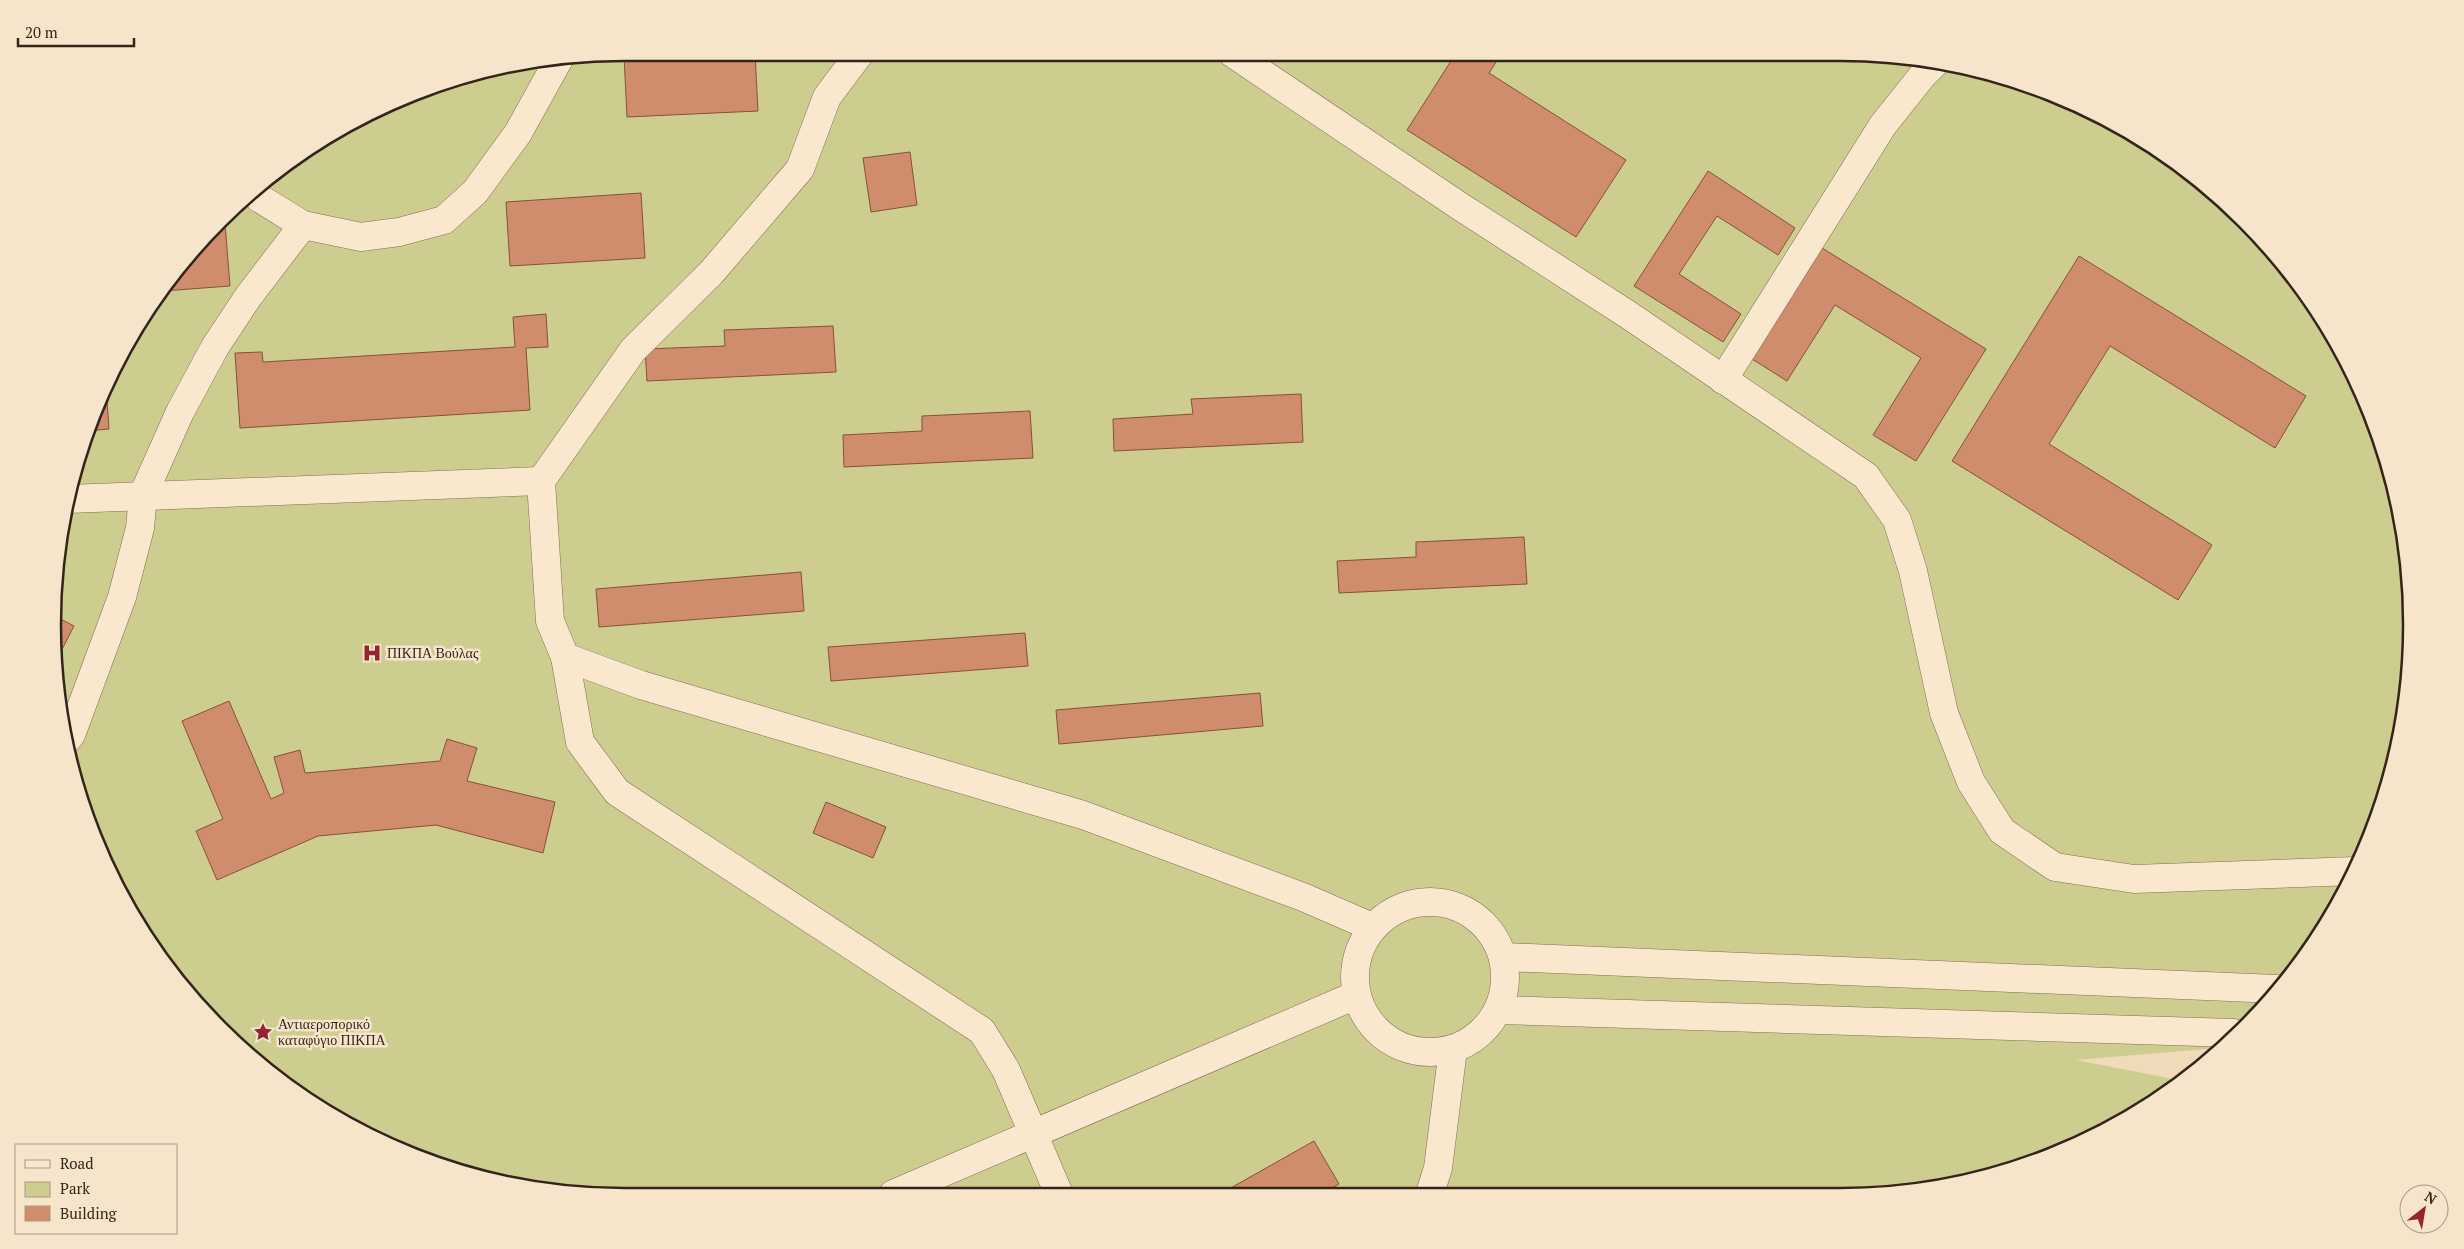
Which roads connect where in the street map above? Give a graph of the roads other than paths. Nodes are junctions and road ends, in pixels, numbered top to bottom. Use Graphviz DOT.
graph roads {
  1 [pos="854,61"];
  2 [pos="1244,61"];
  3 [pos="555,66"];
  4 [pos="1930,69"];
  5 [pos="258,197"];
  6 [pos="303,225"];
  7 [pos="1723,380"];
  8 [pos="541,480"];
  9 [pos="143,495"];
  10 [pos="76,499"];
  11 [pos="564,657"];
  12 [pos="72,733"];
  13 [pos="2346,871"];
  14 [pos="1372,927"];
  15 [pos="1504,957"];
  16 [pos="2269,989"];
  17 [pos="1356,995"];
  18 [pos="1499,1010"];
  19 [pos="2227,1033"];
  20 [pos="1453,1049"];
  21 [pos="1034,1135"];
  22 [pos="907,1188"];
  23 [pos="1056,1188"];
  24 [pos="1432,1188"];
  1 -- 8 [label="street"];
  2 -- 7 [label="street"];
  3 -- 6 [label="street"];
  4 -- 7 [label="street"];
  5 -- 6 [label="street"];
  6 -- 9 [label="street"];
  7 -- 13 [label="street"];
  8 -- 9 [label="street"];
  8 -- 11 [label="street"];
  9 -- 10 [label="street"];
  9 -- 12 [label="street"];
  11 -- 14 [label="street"];
  11 -- 21 [label="street"];
  14 -- 15 [label="street"];
  14 -- 17 [label="street"];
  15 -- 16 [label="street"];
  15 -- 18 [label="street"];
  17 -- 20 [label="street"];
  17 -- 21 [label="street"];
  18 -- 19 [label="street"];
  18 -- 20 [label="street"];
  20 -- 24 [label="street"];
  21 -- 22 [label="street"];
  21 -- 23 [label="street"];
}
